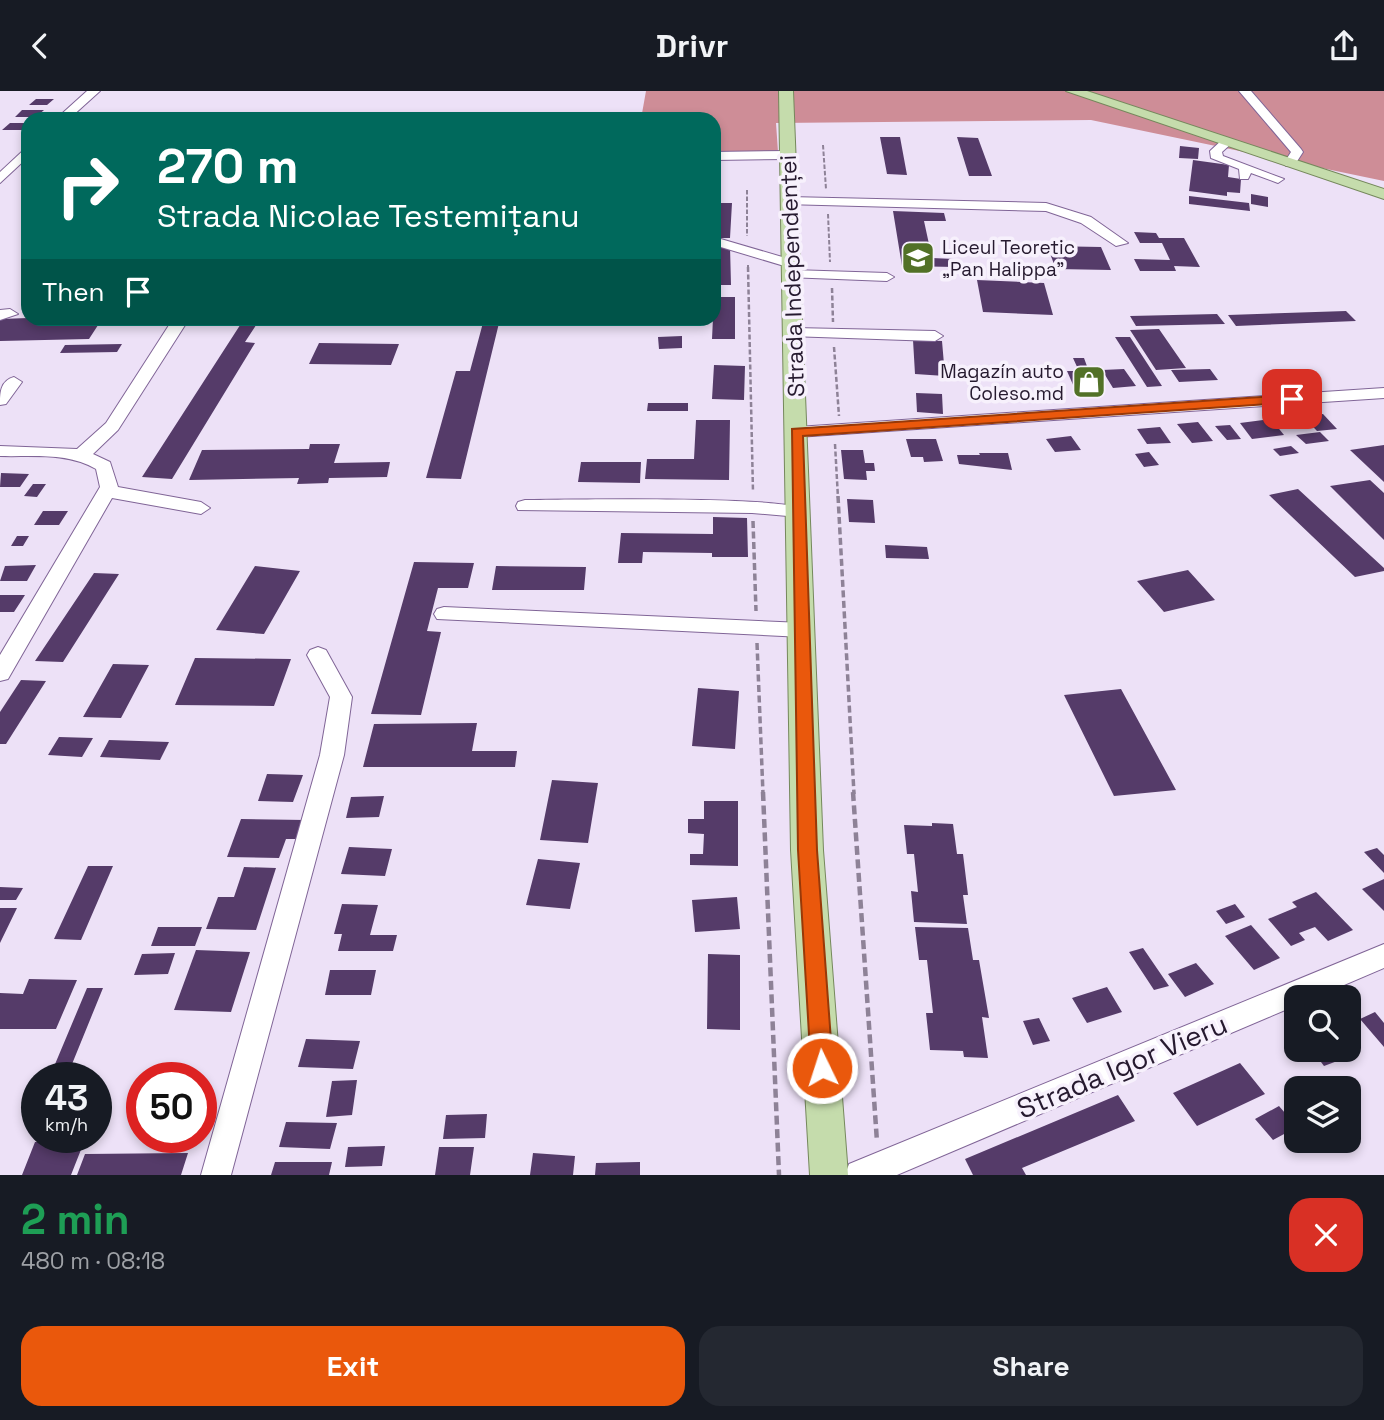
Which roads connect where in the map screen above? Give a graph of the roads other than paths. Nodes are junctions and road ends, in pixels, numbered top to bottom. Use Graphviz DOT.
graph roads {
  1 [pos="94,91"];
  2 [pos="1073,91"];
  3 [pos="1245,91"];
  4 [pos="787,92"];
  5 [pos="70,112"];
  6 [pos="1227,142"];
  7 [pos="788,155"];
  8 [pos="721,156"];
  9 [pos="21,158"];
  10 [pos="1290,163"];
  11 [pos="1279,179"];
  12 [pos="0,180"];
  13 [pos="1384,194"];
  14 [pos="789,201"];
  15 [pos="721,243"];
  16 [pos="1121,243"];
  17 [pos="792,269"];
  18 [pos="887,277"];
  19 [pos="176,326"];
  20 [pos="793,333"];
  21 [pos="935,336"];
  22 [pos="14,382"];
  23 [pos="1384,393"];
  24 [pos="0,400"];
  25 [pos="796,432"];
  26 [pos="0,451"];
  27 [pos="81,455"];
  28 [pos="107,491"];
  29 [pos="525,506"];
  30 [pos="201,508"];
  31 [pos="799,511"];
  32 [pos="444,614"];
  33 [pos="803,630"];
  34 [pos="318,655"];
  35 [pos="0,673"];
  36 [pos="1384,956"];
  37 [pos="870,1172"];
  38 [pos="216,1175"];
  39 [pos="829,1175"];
  1 -- 5 [label="street"];
  2 -- 6 [label="main road"];
  3 -- 10 [label="street"];
  4 -- 7 [label="main road, Strada Independenței"];
  6 -- 10 [label="main road"];
  6 -- 11 [label="street"];
  7 -- 8 [label="street"];
  7 -- 14 [label="main road, Strada Independenței"];
  9 -- 12 [label="street"];
  10 -- 13 [label="main road"];
  14 -- 16 [label="street"];
  14 -- 17 [label="main road, Strada Independenței"];
  15 -- 17 [label="street"];
  17 -- 18 [label="street"];
  17 -- 20 [label="main road, Strada Independenței"];
  19 -- 27 [label="street"];
  20 -- 21 [label="street"];
  20 -- 25 [label="main road, Strada Independenței"];
  22 -- 24 [label="street"];
  23 -- 25 [label="street"];
  25 -- 31 [label="main road, Strada Independenței"];
  26 -- 27 [label="street"];
  27 -- 28 [label="street"];
  28 -- 30 [label="street"];
  28 -- 35 [label="street"];
  29 -- 31 [label="street"];
  31 -- 33 [label="main road, Strada Independenței"];
  32 -- 33 [label="street"];
  33 -- 39 [label="main road, Strada Independenței"];
  34 -- 38 [label="street"];
  36 -- 37 [label="street, Strada Igor Vieru"];
}
